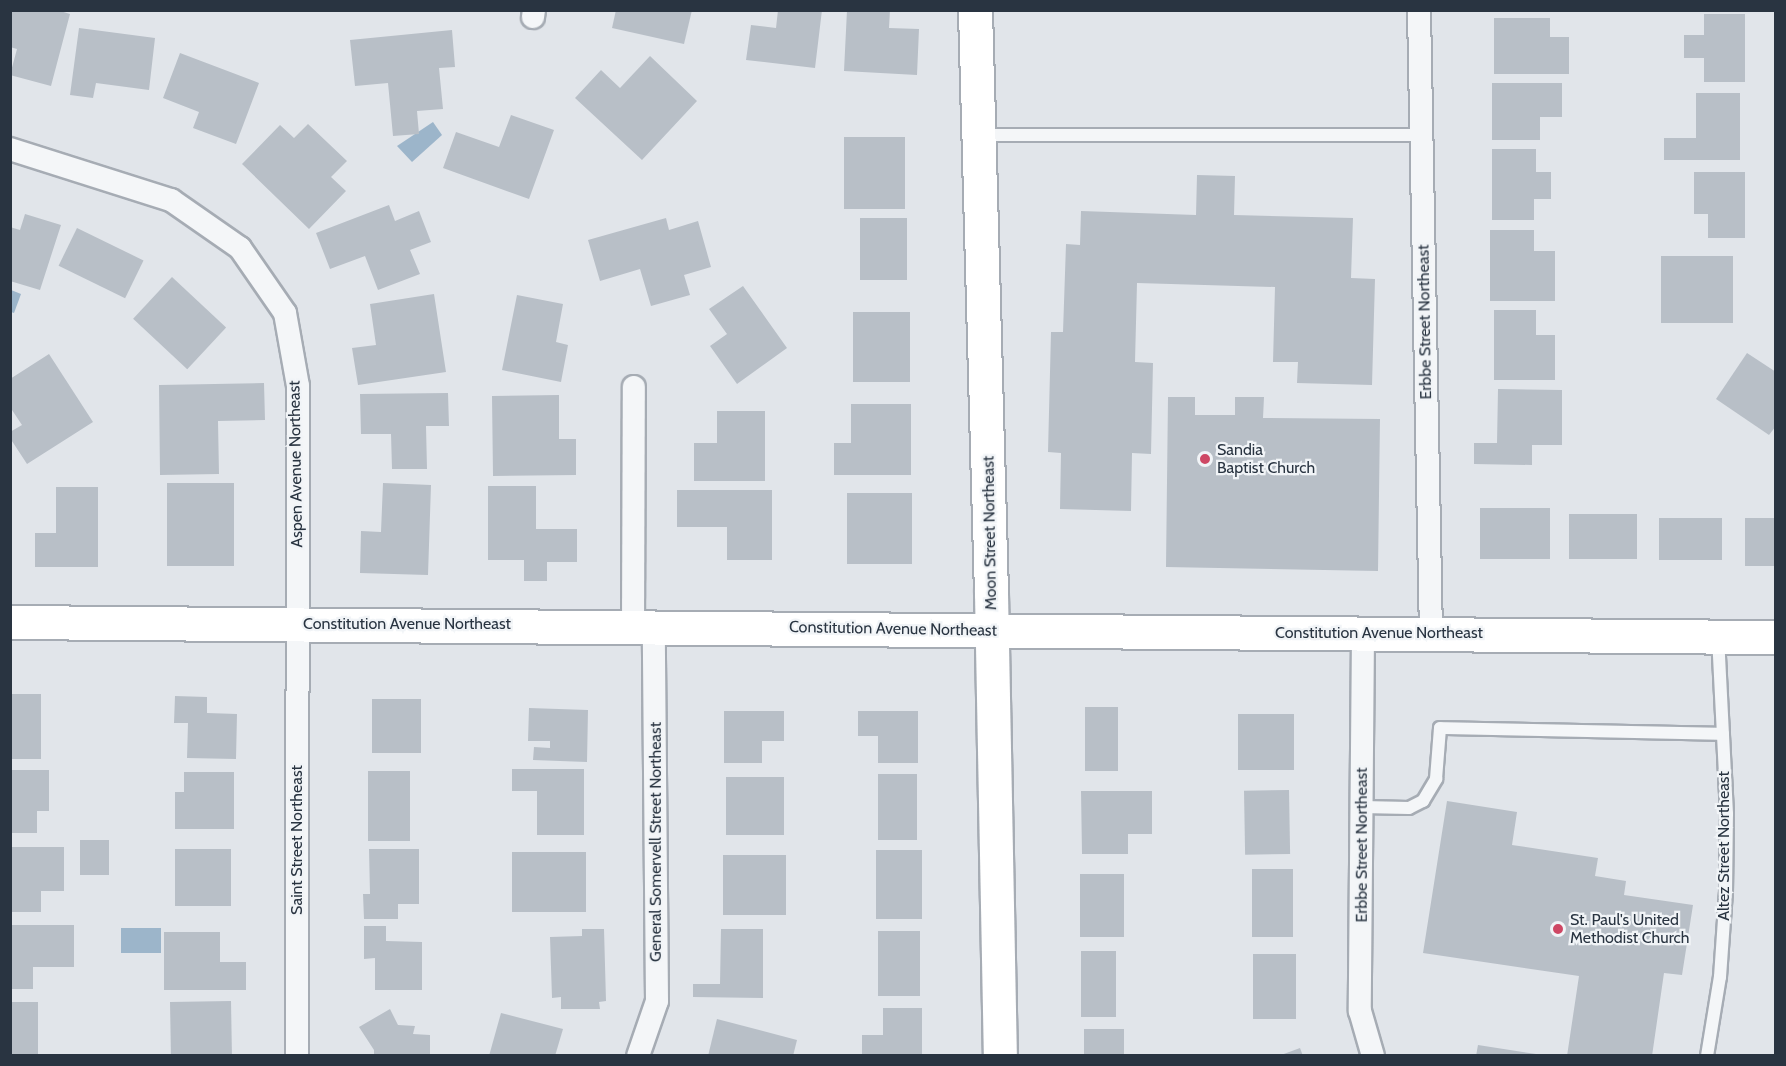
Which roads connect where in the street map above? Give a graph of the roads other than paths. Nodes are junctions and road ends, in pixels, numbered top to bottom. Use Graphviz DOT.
graph roads {
  1 [pos="975,10"];
  2 [pos="1419,10"];
  3 [pos="979,135"];
  4 [pos="1421,135"];
  5 [pos="10,149"];
  6 [pos="634,387"];
  7 [pos="10,622"];
  8 [pos="297,624"];
  9 [pos="643,625"];
  10 [pos="992,630"];
  11 [pos="1363,634"];
  12 [pos="1431,634"];
  13 [pos="1718,636"];
  14 [pos="1776,637"];
  15 [pos="1723,735"];
  16 [pos="1362,807"];
  17 [pos="297,1056"];
  18 [pos="638,1056"];
  19 [pos="1000,1056"];
  20 [pos="1373,1056"];
  21 [pos="1707,1056"];
  1 -- 3 [label="street, Moon Street Northeast"];
  2 -- 4 [label="street, Erbbe Street Northeast"];
  3 -- 4 [label="lane"];
  3 -- 10 [label="street, Moon Street Northeast"];
  4 -- 12 [label="street, Erbbe Street Northeast"];
  5 -- 8 [label="street, Aspen Avenue Northeast"];
  6 -- 9 [label="street, General Somervell Street Northeast"];
  7 -- 8 [label="street, Constitution Avenue Northeast"];
  8 -- 9 [label="street, Constitution Avenue Northeast"];
  8 -- 17 [label="street, Saint Street Northeast"];
  9 -- 10 [label="street, Constitution Avenue Northeast"];
  9 -- 18 [label="street, General Somervell Street Northeast"];
  10 -- 11 [label="street, Constitution Avenue Northeast"];
  10 -- 19 [label="street, Moon Street Northeast"];
  11 -- 12 [label="street, Constitution Avenue Northeast"];
  11 -- 16 [label="street, Erbbe Street Northeast"];
  12 -- 13 [label="street, Constitution Avenue Northeast"];
  13 -- 14 [label="street, Constitution Avenue Northeast"];
  13 -- 15 [label="lane, Altez Street Northeast"];
  15 -- 16 [label="lane"];
  15 -- 21 [label="lane, Altez Street Northeast"];
  16 -- 20 [label="street, Erbbe Street Northeast"];
}
